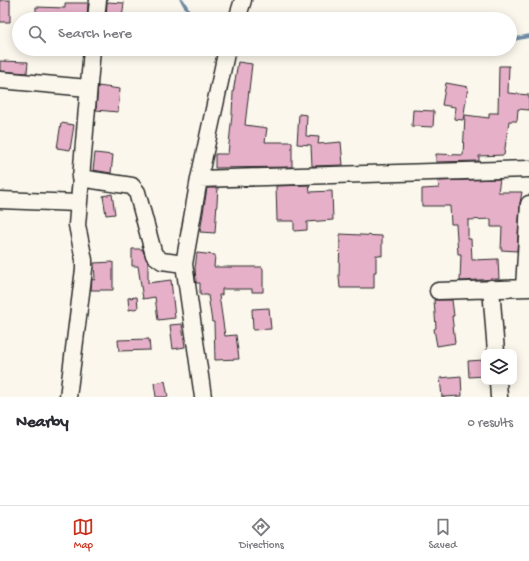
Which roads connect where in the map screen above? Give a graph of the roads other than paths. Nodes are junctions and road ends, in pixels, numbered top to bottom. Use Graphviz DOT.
graph roads {
  1 [pos="98,0"];
  2 [pos="243,0"];
  3 [pos="97,12"];
  4 [pos="239,12"];
  5 [pos="91,56"];
  6 [pos="225,56"];
  7 [pos="0,80"];
  8 [pos="88,88"];
  9 [pos="529,169"];
  10 [pos="80,178"];
  11 [pos="199,179"];
  12 [pos="0,200"];
  13 [pos="78,203"];
  14 [pos="529,204"];
  15 [pos="184,264"];
  16 [pos="491,288"];
  17 [pos="527,288"];
  18 [pos="438,291"];
  19 [pos="496,349"];
  20 [pos="498,385"];
  21 [pos="68,397"];
  22 [pos="204,397"];
  23 [pos="499,397"];
  1 -- 3 [label="street"];
  2 -- 4 [label="street"];
  5 -- 8 [label="street"];
  6 -- 11 [label="street"];
  7 -- 8 [label="street"];
  8 -- 10 [label="street"];
  9 -- 11 [label="street"];
  10 -- 13 [label="street"];
  10 -- 15 [label="street"];
  11 -- 15 [label="street"];
  12 -- 13 [label="street"];
  13 -- 21 [label="street"];
  14 -- 17 [label="street"];
  15 -- 22 [label="street"];
  16 -- 17 [label="street"];
  16 -- 18 [label="street"];
  16 -- 19 [label="street"];
  20 -- 23 [label="street"];
}
